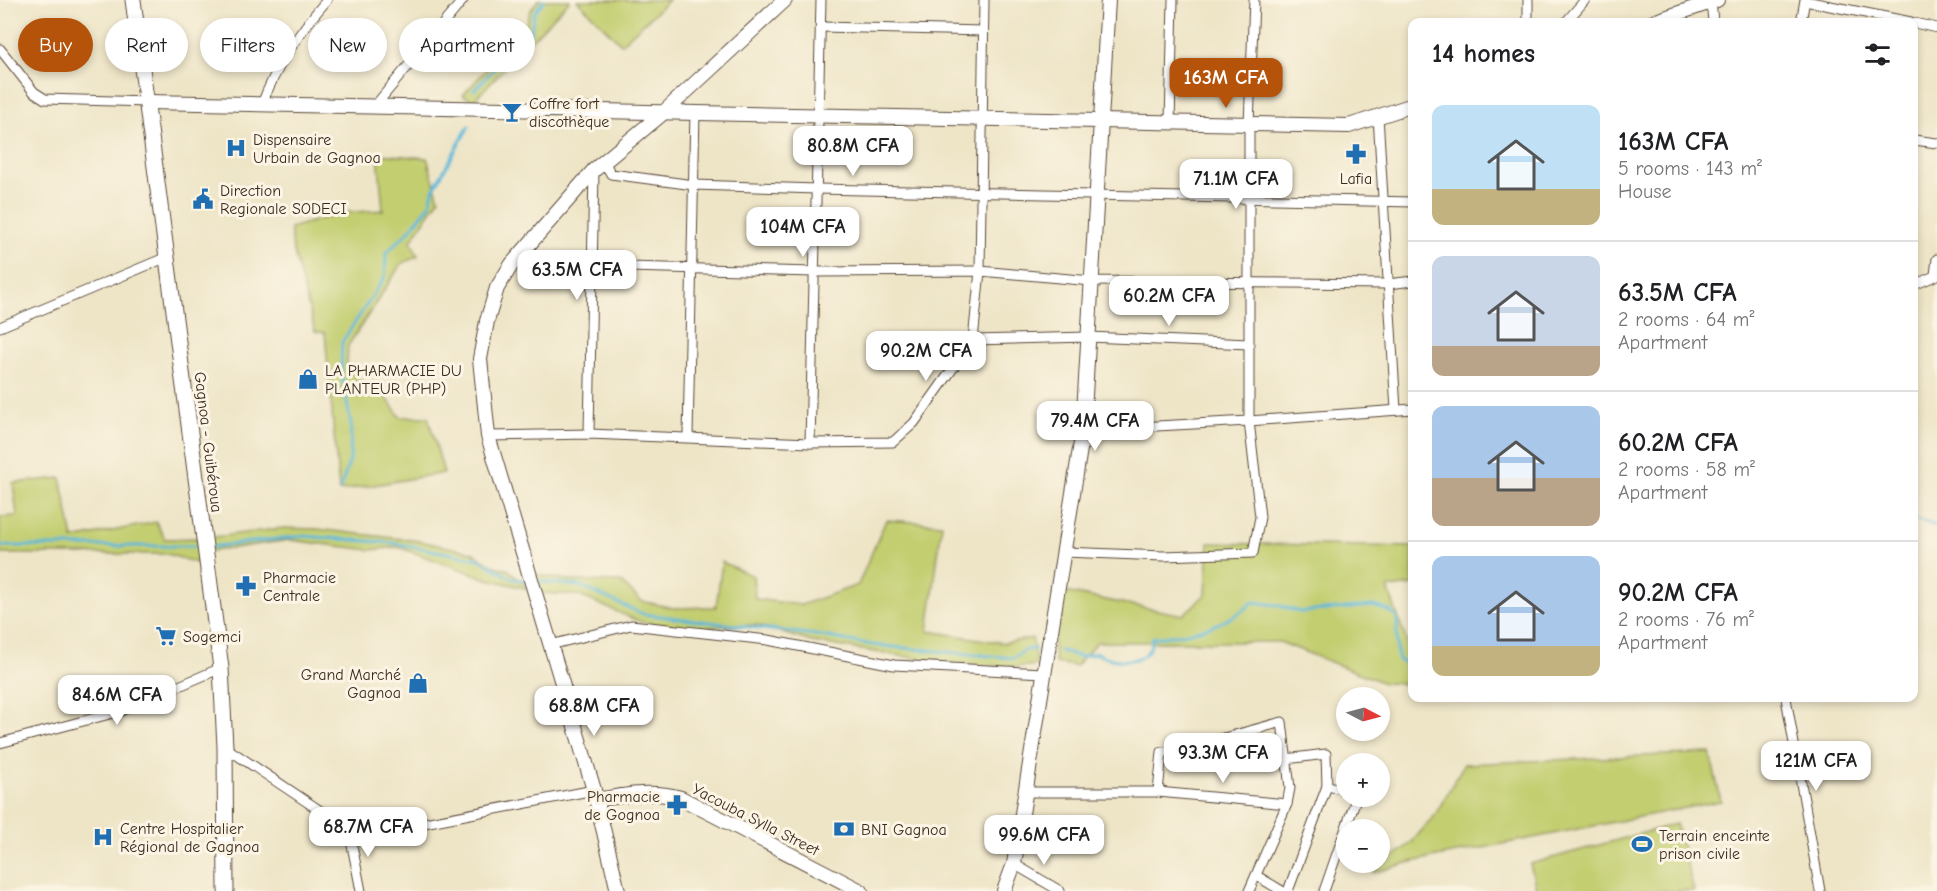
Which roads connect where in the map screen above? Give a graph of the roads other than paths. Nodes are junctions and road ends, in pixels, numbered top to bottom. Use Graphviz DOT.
graph roads {
  1 [pos="133,0"];
  2 [pos="327,0"];
  3 [pos="463,0"];
  4 [pos="785,0"];
  5 [pos="821,0"];
  6 [pos="984,0"];
  7 [pos="1108,0"];
  8 [pos="1173,0"];
  9 [pos="1254,0"];
  10 [pos="1528,0"];
  11 [pos="1585,0"];
  12 [pos="1714,0"];
  13 [pos="1805,1"];
  14 [pos="1528,18"];
  15 [pos="1569,18"];
  16 [pos="1664,18"];
  17 [pos="1713,18"];
  18 [pos="1802,18"];
  19 [pos="1880,18"];
  20 [pos="1918,24"];
  21 [pos="822,27"];
  22 [pos="1937,28"];
  23 [pos="983,31"];
  24 [pos="0,49"];
  25 [pos="148,102"];
  26 [pos="262,104"];
  27 [pos="374,107"];
  28 [pos="1408,107"];
  29 [pos="695,112"];
  30 [pos="663,113"];
  31 [pos="820,116"];
  32 [pos="1378,116"];
  33 [pos="981,119"];
  34 [pos="1102,120"];
  35 [pos="1170,123"];
  36 [pos="1249,124"];
  37 [pos="1918,141"];
  38 [pos="1937,143"];
  39 [pos="598,165"];
  40 [pos="694,185"];
  41 [pos="817,189"];
  42 [pos="982,194"];
  43 [pos="1097,197"];
  44 [pos="1249,198"];
  45 [pos="1408,202"];
  46 [pos="1383,203"];
  47 [pos="167,257"];
  48 [pos="1937,259"];
  49 [pos="512,264"];
  50 [pos="591,266"];
  51 [pos="694,269"];
  52 [pos="980,271"];
  53 [pos="815,272"];
  54 [pos="1936,275"];
  55 [pos="1092,281"];
  56 [pos="1408,282"];
  57 [pos="1918,283"];
  58 [pos="1249,284"];
  59 [pos="1388,284"];
  60 [pos="0,327"];
  61 [pos="1089,337"];
  62 [pos="973,340"];
  63 [pos="1249,344"];
  64 [pos="1408,409"];
  65 [pos="1396,410"];
  66 [pos="1249,421"];
  67 [pos="1083,430"];
  68 [pos="589,434"];
  69 [pos="488,436"];
  70 [pos="688,436"];
  71 [pos="810,443"];
  72 [pos="1064,552"];
  73 [pos="550,645"];
  74 [pos="221,668"];
  75 [pos="1044,674"];
  76 [pos="1787,702"];
  77 [pos="1224,738"];
  78 [pos="0,743"];
  79 [pos="225,747"];
  80 [pos="1287,757"];
  81 [pos="1327,786"];
  82 [pos="1336,788"];
  83 [pos="1025,792"];
  84 [pos="1158,792"];
  85 [pos="595,795"];
  86 [pos="1287,804"];
  87 [pos="1353,807"];
  88 [pos="348,830"];
  89 [pos="1014,864"];
  90 [pos="1257,876"];
  91 [pos="226,891"];
  92 [pos="361,891"];
  93 [pos="618,891"];
  94 [pos="861,891"];
  95 [pos="1004,891"];
  96 [pos="1060,891"];
  97 [pos="1249,891"];
  98 [pos="1282,891"];
  99 [pos="1288,891"];
  100 [pos="1324,891"];
  101 [pos="1820,891"];
  1 -- 25 [label="main road, Gagnoa - Guibéroua"];
  2 -- 26 [label="street"];
  3 -- 27 [label="street"];
  4 -- 30 [label="street"];
  5 -- 21 [label="street"];
  6 -- 23 [label="street"];
  7 -- 34 [label="street"];
  8 -- 35 [label="street"];
  9 -- 36 [label="street"];
  10 -- 14 [label="street"];
  11 -- 15 [label="street"];
  12 -- 16 [label="street"];
  12 -- 17 [label="street"];
  13 -- 18 [label="street"];
  13 -- 19 [label="street"];
  20 -- 22 [label="street"];
  21 -- 23 [label="street"];
  21 -- 31 [label="street"];
  23 -- 33 [label="street"];
  24 -- 25 [label="street"];
  25 -- 26 [label="street"];
  25 -- 47 [label="main road, Gagnoa - Guibéroua"];
  26 -- 27 [label="street"];
  27 -- 30 [label="street"];
  28 -- 32 [label="street"];
  29 -- 30 [label="street"];
  29 -- 31 [label="street"];
  29 -- 40 [label="street"];
  30 -- 39 [label="street"];
  31 -- 33 [label="street"];
  31 -- 41 [label="street"];
  32 -- 36 [label="street"];
  32 -- 46 [label="street"];
  33 -- 34 [label="street"];
  33 -- 42 [label="street"];
  34 -- 35 [label="street"];
  34 -- 43 [label="street"];
  35 -- 36 [label="street"];
  36 -- 44 [label="street"];
  37 -- 38 [label="street"];
  39 -- 40 [label="street"];
  39 -- 49 [label="street"];
  39 -- 50 [label="street"];
  40 -- 41 [label="street"];
  40 -- 51 [label="street"];
  41 -- 42 [label="street"];
  41 -- 53 [label="street"];
  42 -- 43 [label="street"];
  42 -- 52 [label="street"];
  43 -- 44 [label="street"];
  43 -- 55 [label="street"];
  44 -- 46 [label="street"];
  44 -- 58 [label="street"];
  45 -- 46 [label="street"];
  46 -- 59 [label="street"];
  47 -- 60 [label="street"];
  47 -- 74 [label="main road, Gagnoa - Guibéroua"];
  48 -- 54 [label="street"];
  49 -- 50 [label="street"];
  49 -- 69 [label="street"];
  50 -- 51 [label="street"];
  50 -- 68 [label="street"];
  51 -- 53 [label="street"];
  51 -- 70 [label="street"];
  52 -- 53 [label="street"];
  52 -- 55 [label="street"];
  52 -- 62 [label="street"];
  53 -- 71 [label="street"];
  54 -- 57 [label="street"];
  55 -- 58 [label="street"];
  55 -- 61 [label="street"];
  56 -- 59 [label="street"];
  58 -- 59 [label="street"];
  58 -- 63 [label="street"];
  59 -- 65 [label="street"];
  61 -- 62 [label="street"];
  61 -- 63 [label="street"];
  61 -- 67 [label="street"];
  62 -- 71 [label="street"];
  63 -- 66 [label="street"];
  64 -- 65 [label="street"];
  65 -- 66 [label="street"];
  66 -- 67 [label="street"];
  66 -- 72 [label="street"];
  67 -- 72 [label="street"];
  68 -- 69 [label="street"];
  68 -- 70 [label="street"];
  69 -- 73 [label="street"];
  70 -- 71 [label="street"];
  72 -- 75 [label="street"];
  73 -- 75 [label="street"];
  73 -- 85 [label="street"];
  74 -- 78 [label="street"];
  74 -- 79 [label="main road, Gagnoa - Guibéroua"];
  75 -- 83 [label="street"];
  76 -- 101 [label="street"];
  77 -- 80 [label="street"];
  77 -- 80 [label="street"];
  77 -- 84 [label="street"];
  79 -- 88 [label="street"];
  79 -- 91 [label="main road, Gagnoa - Guibéroua"];
  80 -- 81 [label="street"];
  80 -- 86 [label="street"];
  81 -- 82 [label="street"];
  81 -- 99 [label="street"];
  83 -- 84 [label="street"];
  83 -- 89 [label="street"];
  84 -- 86 [label="street"];
  85 -- 88 [label="street"];
  85 -- 93 [label="street"];
  85 -- 94 [label="street, Yacouba Sylla Street"];
  86 -- 90 [label="street"];
  87 -- 100 [label="street"];
  88 -- 92 [label="street"];
  89 -- 95 [label="street"];
  89 -- 96 [label="street"];
  90 -- 97 [label="street"];
  90 -- 98 [label="street"];
}
